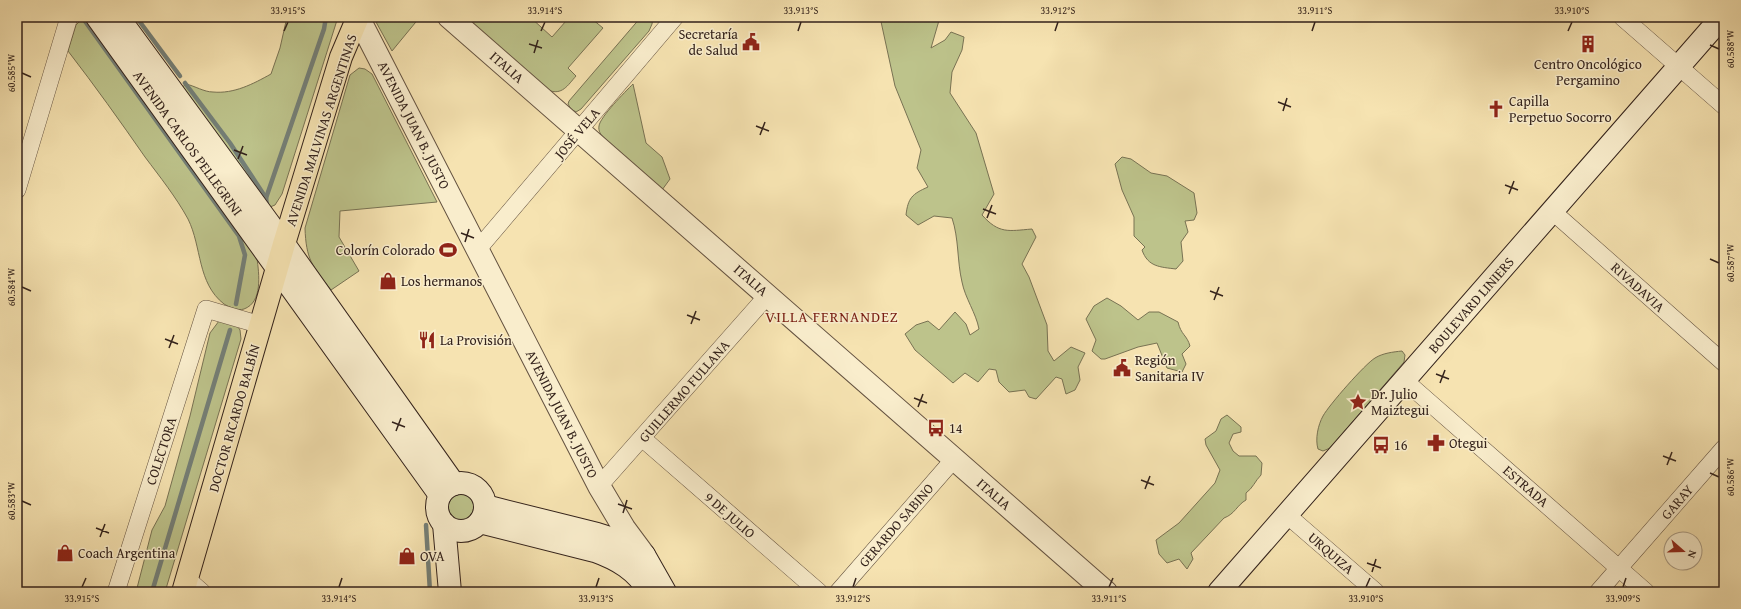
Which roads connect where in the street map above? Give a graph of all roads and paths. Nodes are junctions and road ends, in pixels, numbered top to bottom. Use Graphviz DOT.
graph roads {
  1 [pos="69,17"];
  2 [pos="98,17"];
  3 [pos="118,17"];
  4 [pos="358,17"];
  5 [pos="449,17"];
  6 [pos="676,17"];
  7 [pos="1622,17"];
  8 [pos="1722,17"];
  9 [pos="1679,66"];
  10 [pos="1724,106"];
  11 [pos="579,131"];
  12 [pos="17,190"];
  13 [pos="1552,211"];
  14 [pos="284,244"];
  15 [pos="478,249"];
  16 [pos="278,268"];
  17 [pos="768,295"];
  18 [pos="261,325"];
  19 [pos="1724,363"];
  20 [pos="1405,380"];
  21 [pos="642,438"];
  22 [pos="1724,448"];
  23 [pos="954,459"];
  24 [pos="599,486"];
  25 [pos="447,490"];
  26 [pos="1287,515"];
  27 [pos="468,521"];
  28 [pos="644,556"];
  29 [pos="1619,568"];
  30 [pos="190,588"];
  31 [pos="654,591"];
  32 [pos="116,592"];
  33 [pos="450,592"];
  34 [pos="819,592"];
  35 [pos="838,592"];
  36 [pos="1106,592"];
  37 [pos="1219,592"];
  38 [pos="1376,592"];
  39 [pos="1598,592"];
  40 [pos="1646,592"];
  1 -- 12 [label="street"];
  2 -- 16 [label="main road, AVENIDA CARLOS PELLEGRINI"];
  3 -- 14 [label="main road, AVENIDA CARLOS PELLEGRINI"];
  4 -- 14 [label="main road, AVENIDA MALVINAS ARGENTINAS"];
  4 -- 15 [label="main road, AVENIDA JUAN B. JUSTO"];
  5 -- 11 [label="main road, ITALIA"];
  6 -- 11 [label="street, JOSÉ VELA"];
  7 -- 9 [label="street"];
  8 -- 9 [label="main road, BOULEVARD LINIERS"];
  9 -- 10 [label="street"];
  9 -- 13 [label="main road, BOULEVARD LINIERS"];
  11 -- 15 [label="street, JOSÉ VELA"];
  11 -- 17 [label="main road, ITALIA"];
  13 -- 19 [label="street, RIVADAVIA"];
  13 -- 20 [label="main road, BOULEVARD LINIERS"];
  14 -- 16 [label="main road, DOCTOR RICARDO BALBÍN"];
  14 -- 25 [label="main road, AVENIDA CARLOS PELLEGRINI"];
  15 -- 24 [label="main road, AVENIDA JUAN B. JUSTO"];
  16 -- 18 [label="main road, DOCTOR RICARDO BALBÍN"];
  16 -- 25 [label="main road, AVENIDA CARLOS PELLEGRINI"];
  17 -- 21 [label="street, GUILLERMO FULLANA"];
  17 -- 23 [label="main road, ITALIA"];
  18 -- 30 [label="main road, DOCTOR RICARDO BALBÍN"];
  18 -- 32 [label="street, COLECTORA"];
  20 -- 26 [label="main road, BOULEVARD LINIERS"];
  20 -- 29 [label="street, ESTRADA"];
  21 -- 24 [label="street, GUILLERMO FULLANA"];
  21 -- 34 [label="street, 9 DE JULIO"];
  22 -- 29 [label="street, GARAY"];
  23 -- 35 [label="street, GERARDO SABINO"];
  23 -- 36 [label="main road, ITALIA"];
  24 -- 28 [label="main road, AVENIDA JUAN B. JUSTO"];
  25 -- 27 [label="main road"];
  25 -- 27 [label="main road"];
  26 -- 37 [label="main road, BOULEVARD LINIERS"];
  26 -- 38 [label="street, URQUIZA"];
  27 -- 28 [label="main road"];
  27 -- 31 [label="main road"];
  27 -- 33 [label="main road"];
  28 -- 31 [label="main road, AVENIDA JUAN B. JUSTO"];
  29 -- 39 [label="street, GARAY"];
  29 -- 40 [label="street, ESTRADA"];
}
